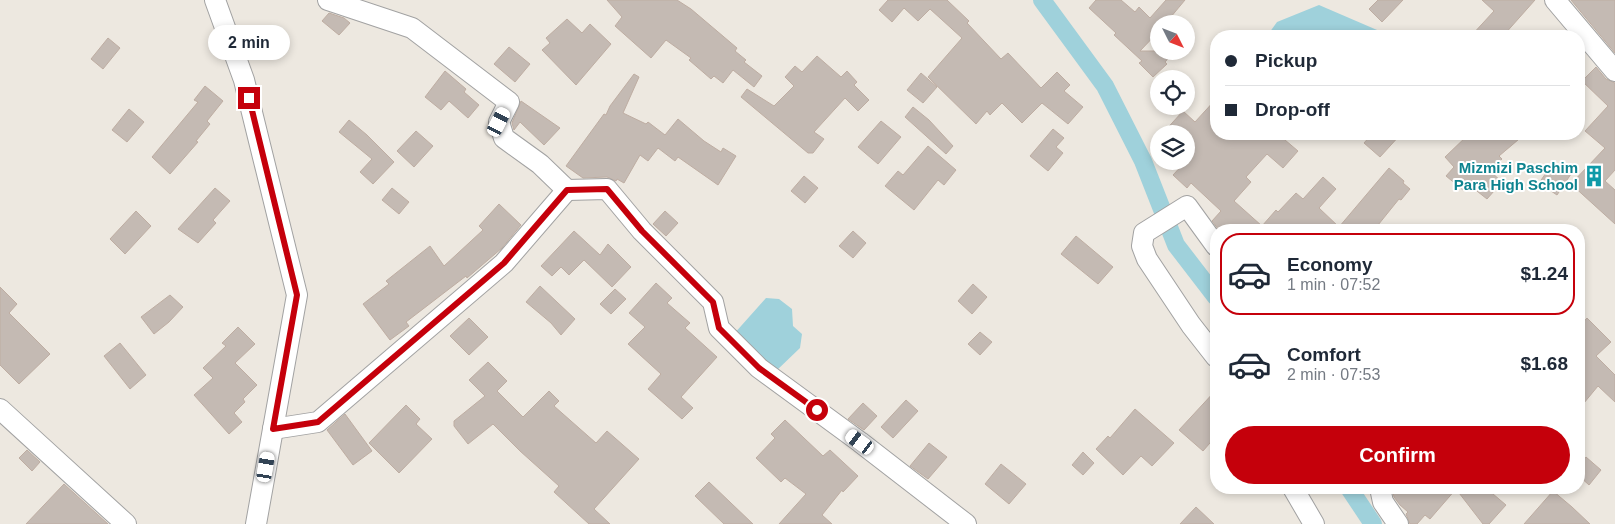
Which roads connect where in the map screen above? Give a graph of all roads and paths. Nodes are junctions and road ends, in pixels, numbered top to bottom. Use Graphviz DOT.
graph roads {
  1 [pos="215,0"];
  2 [pos="328,0"];
  3 [pos="1554,0"];
  4 [pos="1580,30"];
  5 [pos="1585,36"];
  6 [pos="1615,71"];
  7 [pos="567,190"];
  8 [pos="1210,238"];
  9 [pos="1210,349"];
  10 [pos="0,409"];
  11 [pos="273,429"];
  12 [pos="1297,494"];
  13 [pos="1381,494"];
  14 [pos="126,524"];
  15 [pos="256,524"];
  16 [pos="966,524"];
  17 [pos="1314,524"];
  18 [pos="1398,524"];
  1 -- 11 [label="street"];
  2 -- 7 [label="street"];
  3 -- 4 [label="street"];
  5 -- 6 [label="street"];
  7 -- 11 [label="street"];
  7 -- 16 [label="street"];
  8 -- 9 [label="street"];
  10 -- 14 [label="street"];
  11 -- 15 [label="street"];
  12 -- 17 [label="street"];
  13 -- 18 [label="street"];
}
